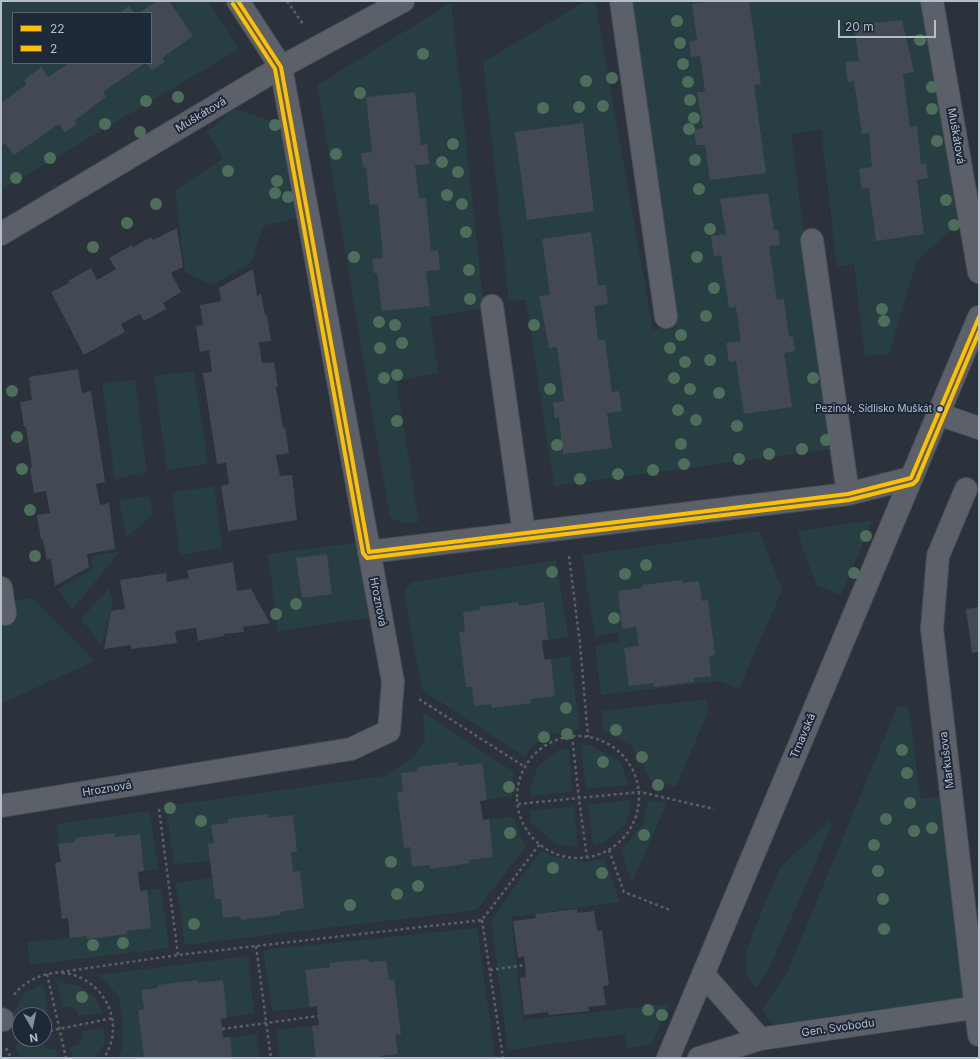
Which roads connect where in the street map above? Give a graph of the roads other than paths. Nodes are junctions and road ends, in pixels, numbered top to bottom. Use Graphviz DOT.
graph roads {
  1 [pos="238,1"];
  2 [pos="403,1"];
  3 [pos="621,1"];
  4 [pos="932,1"];
  5 [pos="281,67"];
  6 [pos="1,234"];
  7 [pos="812,240"];
  8 [pos="979,272"];
  9 [pos="492,306"];
  10 [pos="666,317"];
  11 [pos="979,317"];
  12 [pos="938,414"];
  13 [pos="979,428"];
  14 [pos="911,478"];
  15 [pos="966,489"];
  16 [pos="848,494"];
  17 [pos="524,533"];
  18 [pos="368,552"];
  19 [pos="1,588"];
  20 [pos="5,614"];
  21 [pos="1,806"];
  22 [pos="703,974"];
  23 [pos="977,1007"];
  24 [pos="979,1035"];
  25 [pos="760,1040"];
  26 [pos="668,1058"];
  27 [pos="699,1058"];
  1 -- 5 [label="street"];
  2 -- 5 [label="street, Muškátová"];
  3 -- 10 [label="street"];
  4 -- 8 [label="street, Muškátová"];
  5 -- 6 [label="street, Muškátová"];
  5 -- 18 [label="street, Hroznová"];
  7 -- 16 [label="street"];
  9 -- 17 [label="street"];
  11 -- 12 [label="street, Trnavská"];
  12 -- 13 [label="street"];
  12 -- 14 [label="street, Trnavská"];
  14 -- 16 [label="street"];
  14 -- 22 [label="street, Trnavská"];
  15 -- 23 [label="street, Markušova"];
  16 -- 17 [label="street"];
  17 -- 18 [label="street"];
  18 -- 21 [label="street, Hroznová"];
  19 -- 20 [label="street"];
  22 -- 25 [label="street"];
  22 -- 26 [label="street, Trnavská"];
  23 -- 24 [label="street, Markušova"];
  23 -- 25 [label="street, Gen. Svobodu"];
  25 -- 27 [label="street, Gen. Svobodu"];
}
